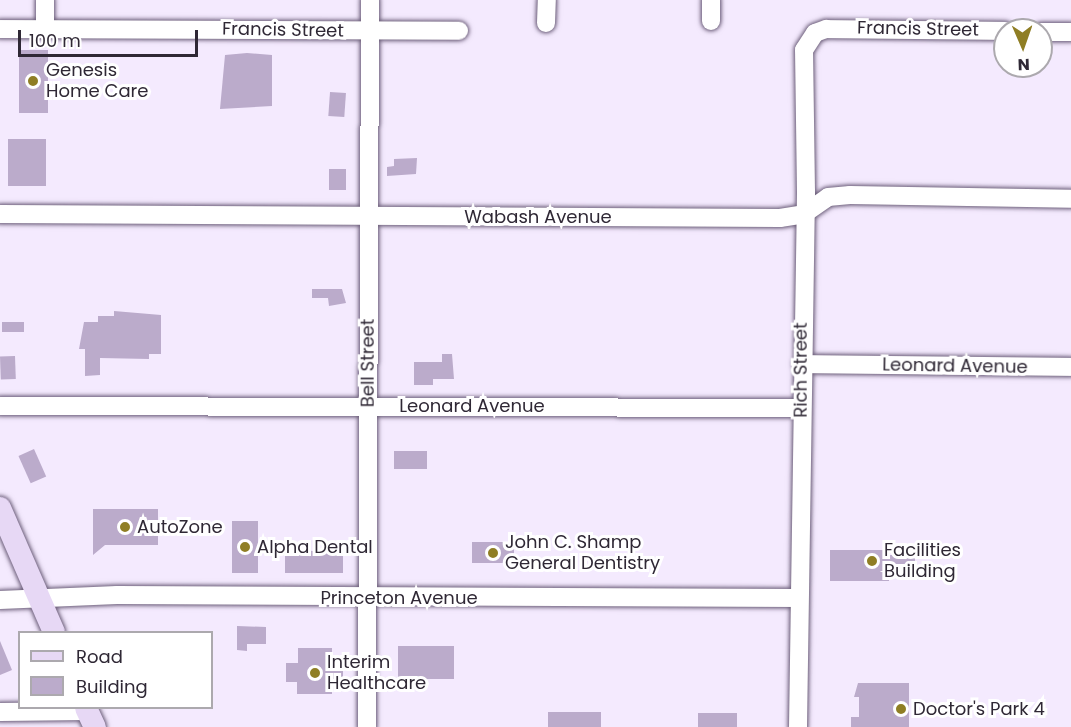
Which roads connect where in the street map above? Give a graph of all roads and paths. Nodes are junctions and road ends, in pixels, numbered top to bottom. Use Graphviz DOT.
graph roads {
  1 [pos="45,0"];
  2 [pos="370,0"];
  3 [pos="547,0"];
  4 [pos="711,0"];
  5 [pos="711,21"];
  6 [pos="546,23"];
  7 [pos="830,28"];
  8 [pos="0,29"];
  9 [pos="45,30"];
  10 [pos="370,31"];
  11 [pos="459,31"];
  12 [pos="993,31"];
  13 [pos="1053,32"];
  14 [pos="1071,32"];
  15 [pos="1071,199"];
  16 [pos="0,214"];
  17 [pos="804,214"];
  18 [pos="369,215"];
  19 [pos="802,364"];
  20 [pos="1071,367"];
  21 [pos="0,406"];
  22 [pos="368,406"];
  23 [pos="801,408"];
  24 [pos="0,508"];
  25 [pos="799,598"];
  26 [pos="39,599"];
  27 [pos="367,599"];
  28 [pos="0,600"];
  29 [pos="53,631"];
  30 [pos="0,712"];
  31 [pos="89,715"];
  32 [pos="367,727"];
  33 [pos="798,727"];
  1 -- 9 [label="street"];
  2 -- 10 [label="street, Bell Street"];
  3 -- 6 [label="street"];
  4 -- 5 [label="street"];
  7 -- 12 [label="street, Francis Street"];
  7 -- 17 [label="street, Rich Street"];
  8 -- 9 [label="street, Francis Street"];
  9 -- 10 [label="street, Francis Street"];
  10 -- 11 [label="street, Francis Street"];
  10 -- 18 [label="street, Bell Street"];
  13 -- 14 [label="street"];
  15 -- 17 [label="street, Wabash Avenue"];
  16 -- 18 [label="street, Wabash Avenue"];
  17 -- 18 [label="street, Wabash Avenue"];
  17 -- 19 [label="street, Rich Street"];
  18 -- 22 [label="street, Bell Street"];
  19 -- 20 [label="street, Leonard Avenue"];
  19 -- 23 [label="street, Rich Street"];
  21 -- 22 [label="street, Leonard Avenue"];
  22 -- 23 [label="street, Leonard Avenue"];
  22 -- 27 [label="street, Bell Street"];
  23 -- 25 [label="street, Rich Street"];
  24 -- 26 [label="main road"];
  25 -- 27 [label="street, Princeton Avenue"];
  25 -- 33 [label="street, Rich Street"];
  26 -- 27 [label="street, Princeton Avenue"];
  26 -- 28 [label="street, Princeton Avenue"];
  26 -- 29 [label="main road"];
  27 -- 32 [label="street, Bell Street"];
  30 -- 31 [label="street"];
}
